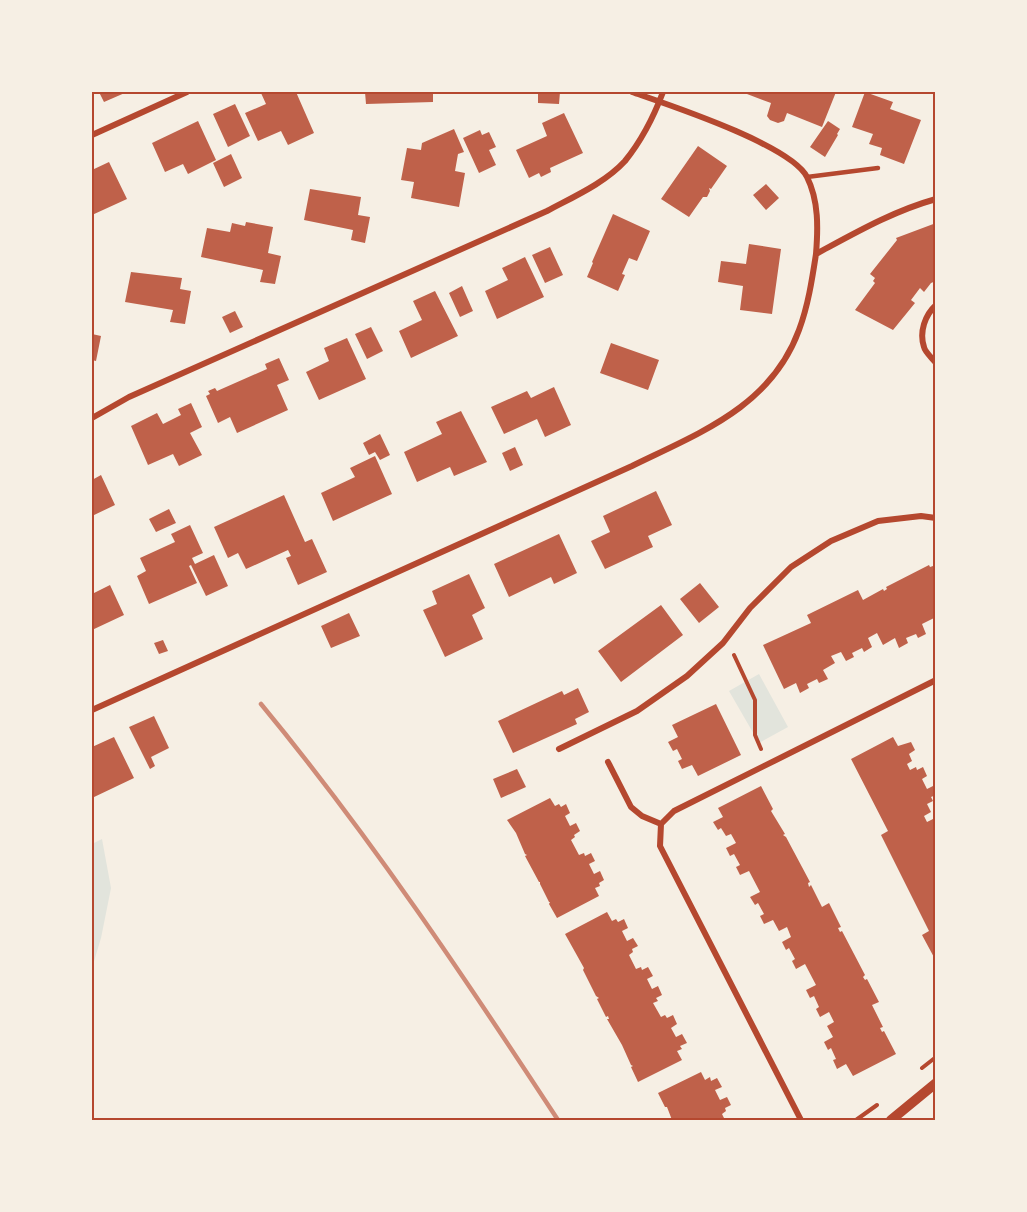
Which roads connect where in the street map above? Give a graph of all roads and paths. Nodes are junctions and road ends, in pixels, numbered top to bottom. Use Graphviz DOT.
graph roads {
  1 [pos="187,92"];
  2 [pos="632,92"];
  3 [pos="663,92"];
  4 [pos="659,101"];
  5 [pos="92,135"];
  6 [pos="878,168"];
  7 [pos="807,177"];
  8 [pos="936,199"];
  9 [pos="816,254"];
  10 [pos="936,305"];
  11 [pos="936,363"];
  12 [pos="92,418"];
  13 [pos="936,518"];
  14 [pos="728,637"];
  15 [pos="936,680"];
  16 [pos="92,710"];
  17 [pos="559,749"];
  18 [pos="608,762"];
  19 [pos="768,764"];
  20 [pos="661,824"];
  21 [pos="936,1083"];
  22 [pos="801,1120"];
  23 [pos="891,1120"];
  1 -- 5 [label="street"];
  2 -- 4 [label="street"];
  3 -- 4 [label="street"];
  4 -- 7 [label="street"];
  4 -- 12 [label="street"];
  6 -- 7 [label="lane"];
  7 -- 9 [label="street"];
  8 -- 9 [label="street"];
  9 -- 16 [label="street"];
  10 -- 11 [label="street"];
  13 -- 14 [label="street"];
  14 -- 17 [label="street"];
  14 -- 19 [label="path"];
  15 -- 19 [label="street"];
  18 -- 20 [label="street"];
  19 -- 20 [label="street"];
  20 -- 22 [label="street"];
  21 -- 23 [label="street"];
}
